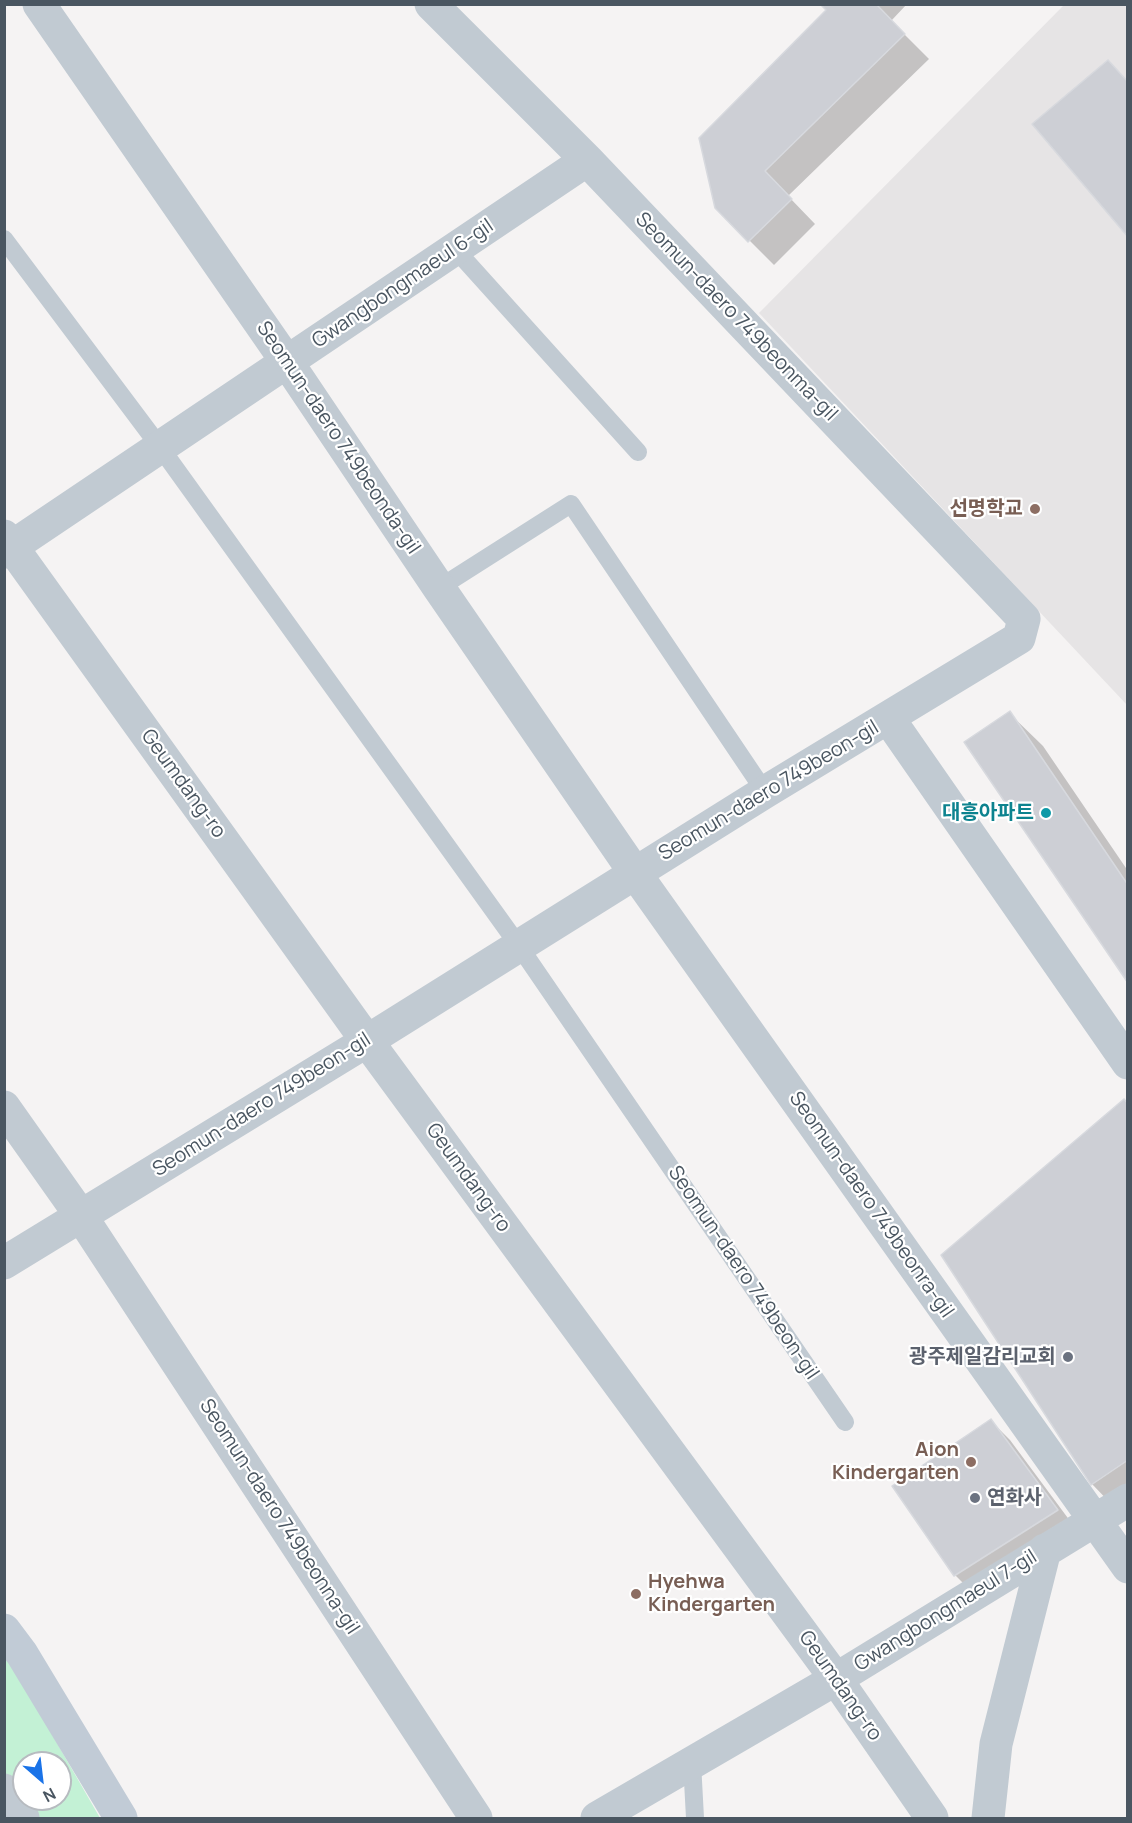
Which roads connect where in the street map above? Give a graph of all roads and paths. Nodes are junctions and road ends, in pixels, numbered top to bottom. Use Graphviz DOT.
graph roads {
  1 [pos="39,4"];
  2 [pos="431,4"];
  3 [pos="587,160"];
  4 [pos="4,239"];
  5 [pos="455,249"];
  6 [pos="287,362"];
  7 [pos="160,447"];
  8 [pos="638,452"];
  9 [pos="7,545"];
  10 [pos="439,588"];
  11 [pos="1019,638"];
  12 [pos="889,719"];
  13 [pos="765,792"];
  14 [pos="635,873"];
  15 [pos="519,946"];
  16 [pos="368,1041"];
  17 [pos="1128,1063"];
  18 [pos="4,1107"];
  19 [pos="81,1216"];
  20 [pos="4,1263"];
  21 [pos="845,1422"];
  22 [pos="1128,1500"];
  23 [pos="1095,1520"];
  24 [pos="1045,1550"];
  25 [pos="1128,1567"];
  26 [pos="4,1630"];
  27 [pos="836,1678"];
  28 [pos="692,1762"];
  29 [pos="4,1790"];
  30 [pos="23,1818"];
  31 [pos="121,1818"];
  32 [pos="476,1818"];
  33 [pos="597,1818"];
  34 [pos="695,1818"];
  35 [pos="932,1818"];
  36 [pos="988,1818"];
  1 -- 6 [label="street, Seomun-daero 749beonda-gil"];
  2 -- 3 [label="street, Seomun-daero 749beonma-gil"];
  3 -- 5 [label="street, Gwangbongmaeul 6-gil"];
  3 -- 11 [label="street, Seomun-daero 749beonma-gil"];
  4 -- 7 [label="lane"];
  5 -- 6 [label="street, Gwangbongmaeul 6-gil"];
  5 -- 8 [label="lane"];
  6 -- 7 [label="street, Gwangbongmaeul 6-gil"];
  6 -- 10 [label="street, Seomun-daero 749beonda-gil"];
  7 -- 9 [label="street, Gwangbongmaeul 6-gil"];
  7 -- 15 [label="lane, Seomun-daero 749beon-gil"];
  9 -- 16 [label="street, Geumdang-ro"];
  10 -- 13 [label="lane"];
  10 -- 14 [label="street, Seomun-daero 749beonda-gil"];
  11 -- 12 [label="street, Seomun-daero 749beon-gil"];
  12 -- 13 [label="street, Seomun-daero 749beon-gil"];
  12 -- 17 [label="street"];
  13 -- 14 [label="street, Seomun-daero 749beon-gil"];
  14 -- 15 [label="street, Seomun-daero 749beon-gil"];
  14 -- 23 [label="street, Seomun-daero 749beonra-gil"];
  15 -- 16 [label="street, Seomun-daero 749beon-gil"];
  15 -- 21 [label="lane, Seomun-daero 749beon-gil"];
  16 -- 19 [label="street, Seomun-daero 749beon-gil"];
  16 -- 27 [label="street, Geumdang-ro"];
  18 -- 19 [label="street, Seomun-daero 749beonna-gil"];
  19 -- 20 [label="street, Seomun-daero 749beon-gil"];
  19 -- 32 [label="street, Seomun-daero 749beonna-gil"];
  22 -- 23 [label="street, Gwangbongmaeul 7-gil"];
  23 -- 24 [label="street, Gwangbongmaeul 7-gil"];
  23 -- 25 [label="street, Seomun-daero 749beonra-gil"];
  24 -- 27 [label="street, Gwangbongmaeul 7-gil"];
  24 -- 36 [label="street, Gwangbongmaeul 7-gil"];
  26 -- 31 [label="street"];
  27 -- 28 [label="street, Gwangbongmaeul 7-gil"];
  27 -- 35 [label="street, Geumdang-ro"];
  28 -- 33 [label="street, Gwangbongmaeul 7-gil"];
  28 -- 34 [label="lane"];
  29 -- 30 [label="street"];
}
